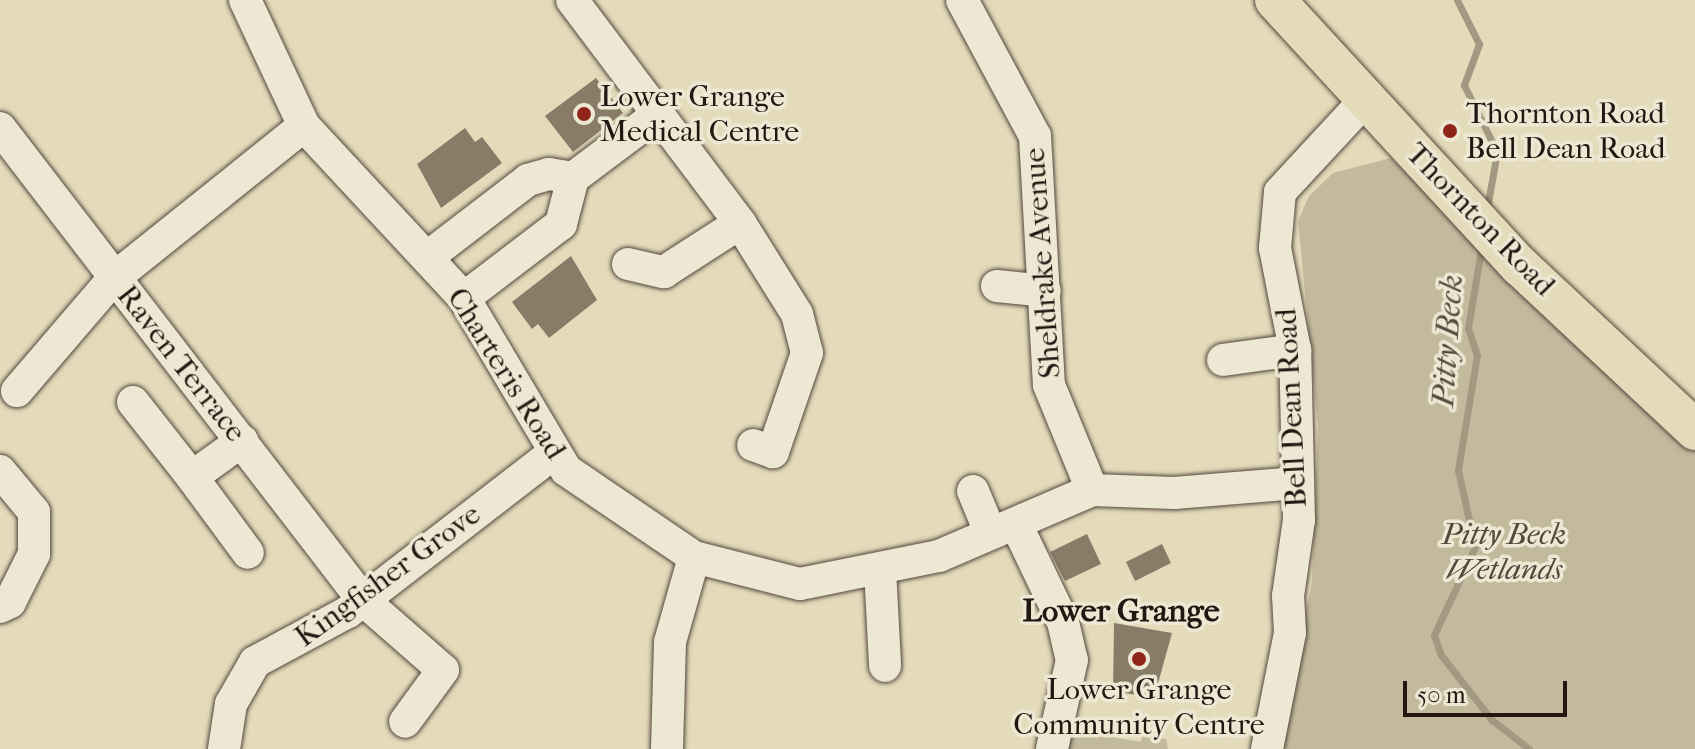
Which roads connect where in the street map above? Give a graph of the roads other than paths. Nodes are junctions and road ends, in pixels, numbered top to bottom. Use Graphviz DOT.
graph roads {
  1 [pos="245,0"];
  2 [pos="572,0"];
  3 [pos="962,0"];
  4 [pos="1275,0"];
  5 [pos="1366,99"];
  6 [pos="657,115"];
  7 [pos="304,126"];
  8 [pos="0,128"];
  9 [pos="573,178"];
  10 [pos="740,223"];
  11 [pos="429,256"];
  12 [pos="628,264"];
  13 [pos="114,278"];
  14 [pos="997,286"];
  15 [pos="1045,291"];
  16 [pos="464,298"];
  17 [pos="1295,350"];
  18 [pos="1223,360"];
  19 [pos="17,391"];
  20 [pos="133,402"];
  21 [pos="1695,430"];
  22 [pos="242,441"];
  23 [pos="753,445"];
  24 [pos="554,453"];
  25 [pos="0,471"];
  26 [pos="192,477"];
  27 [pos="1298,483"];
  28 [pos="1092,490"];
  29 [pos="973,491"];
  30 [pos="1004,529"];
  31 [pos="248,553"];
  32 [pos="694,557"];
  33 [pos="880,569"];
  34 [pos="363,600"];
  35 [pos="0,607"];
  36 [pos="885,666"];
  37 [pos="405,722"];
  38 [pos="218,745"];
  39 [pos="667,749"];
  40 [pos="1052,749"];
  41 [pos="1267,749"];
  1 -- 7 [label="street, Charteris Road"];
  2 -- 6 [label="street"];
  3 -- 15 [label="street, Sheldrake Avenue"];
  4 -- 5 [label="main road, Thornton Road"];
  5 -- 17 [label="street, Bell Dean Road"];
  5 -- 21 [label="main road, Thornton Road"];
  6 -- 9 [label="street"];
  6 -- 10 [label="street"];
  7 -- 11 [label="street, Charteris Road"];
  7 -- 13 [label="street"];
  8 -- 13 [label="street, Raven Terrace"];
  9 -- 11 [label="street"];
  9 -- 16 [label="street"];
  10 -- 12 [label="street"];
  10 -- 23 [label="street"];
  11 -- 16 [label="street, Charteris Road"];
  13 -- 19 [label="street"];
  13 -- 22 [label="street, Raven Terrace"];
  14 -- 15 [label="street"];
  15 -- 28 [label="street, Sheldrake Avenue"];
  16 -- 24 [label="street, Charteris Road"];
  17 -- 18 [label="street"];
  17 -- 27 [label="street, Bell Dean Road"];
  20 -- 26 [label="street"];
  22 -- 26 [label="street"];
  22 -- 34 [label="street, Raven Terrace"];
  24 -- 32 [label="street, Charteris Road"];
  24 -- 34 [label="street, Kingfisher Grove"];
  25 -- 35 [label="street"];
  26 -- 31 [label="street"];
  27 -- 28 [label="street, Charteris Road"];
  27 -- 41 [label="street, Bell Dean Road"];
  28 -- 30 [label="street, Charteris Road"];
  29 -- 30 [label="street"];
  30 -- 33 [label="street, Charteris Road"];
  30 -- 40 [label="street"];
  32 -- 33 [label="street, Charteris Road"];
  32 -- 39 [label="street"];
  33 -- 36 [label="street"];
  34 -- 37 [label="street, Raven Terrace"];
  34 -- 38 [label="street, Kingfisher Grove"];
}
